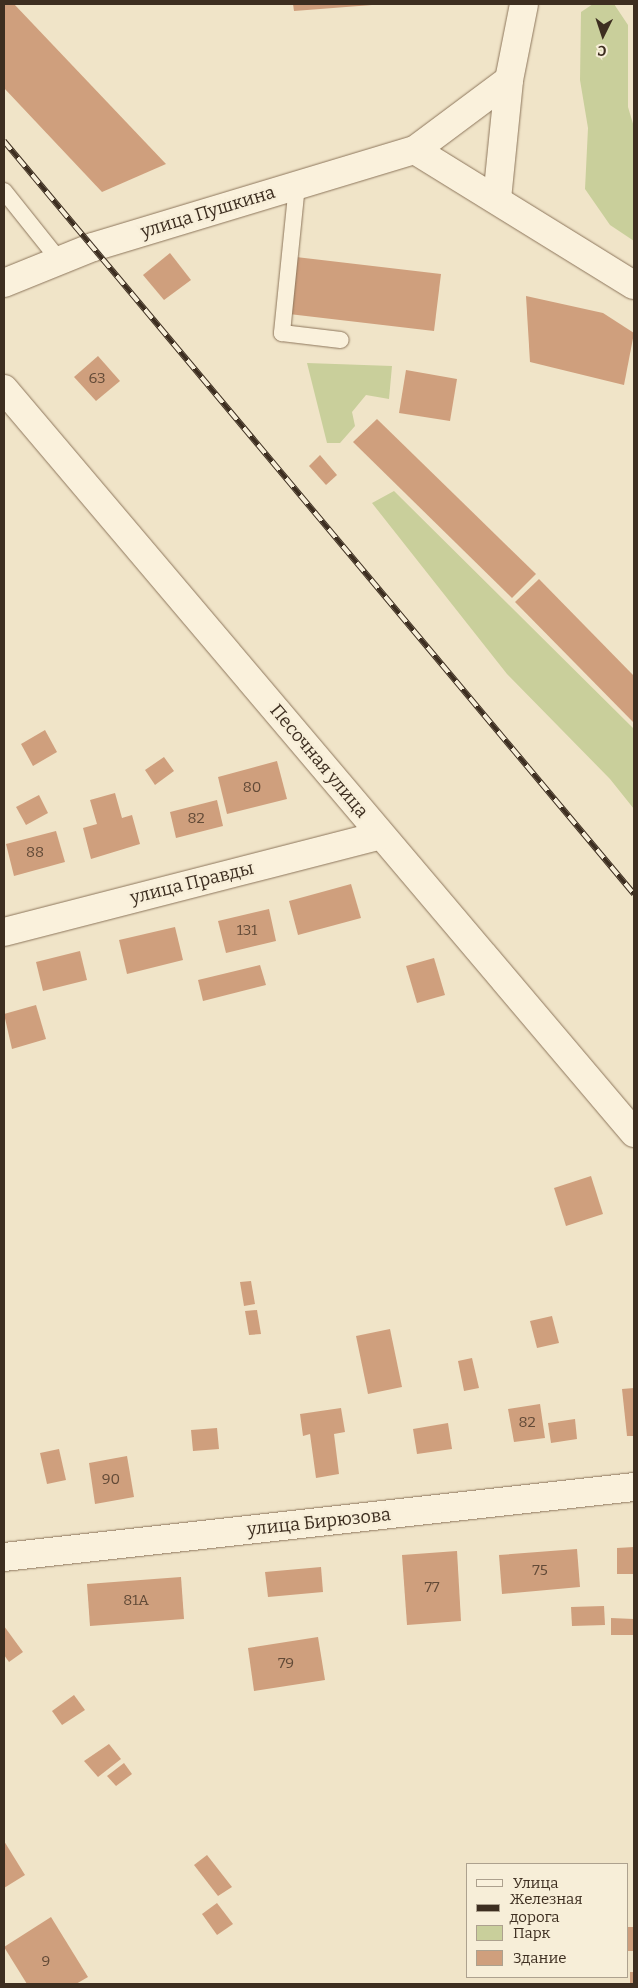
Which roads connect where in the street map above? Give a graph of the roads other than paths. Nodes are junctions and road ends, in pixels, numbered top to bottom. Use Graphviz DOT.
graph roads {
  1 [pos="524,4"];
  2 [pos="509,80"];
  3 [pos="415,150"];
  4 [pos="297,185"];
  5 [pos="4,191"];
  6 [pos="496,199"];
  7 [pos="59,260"];
  8 [pos="4,283"];
  9 [pos="634,285"];
  10 [pos="342,340"];
  11 [pos="4,389"];
  12 [pos="381,835"];
  13 [pos="4,932"];
  14 [pos="634,1133"];
  15 [pos="634,1487"];
  16 [pos="4,1556"];
  1 -- 2 [label="street"];
  2 -- 3 [label="street"];
  2 -- 6 [label="street"];
  3 -- 4 [label="street, улица Пушкина"];
  3 -- 6 [label="street"];
  4 -- 7 [label="street, улица Пушкина"];
  4 -- 10 [label="lane"];
  5 -- 7 [label="lane"];
  6 -- 9 [label="street"];
  7 -- 8 [label="street, улица Пушкина"];
  11 -- 12 [label="street, Песочная улица"];
  12 -- 13 [label="street, улица Правды"];
  12 -- 14 [label="street, Песочная улица"];
  15 -- 16 [label="street, улица Бирюзова"];
}
